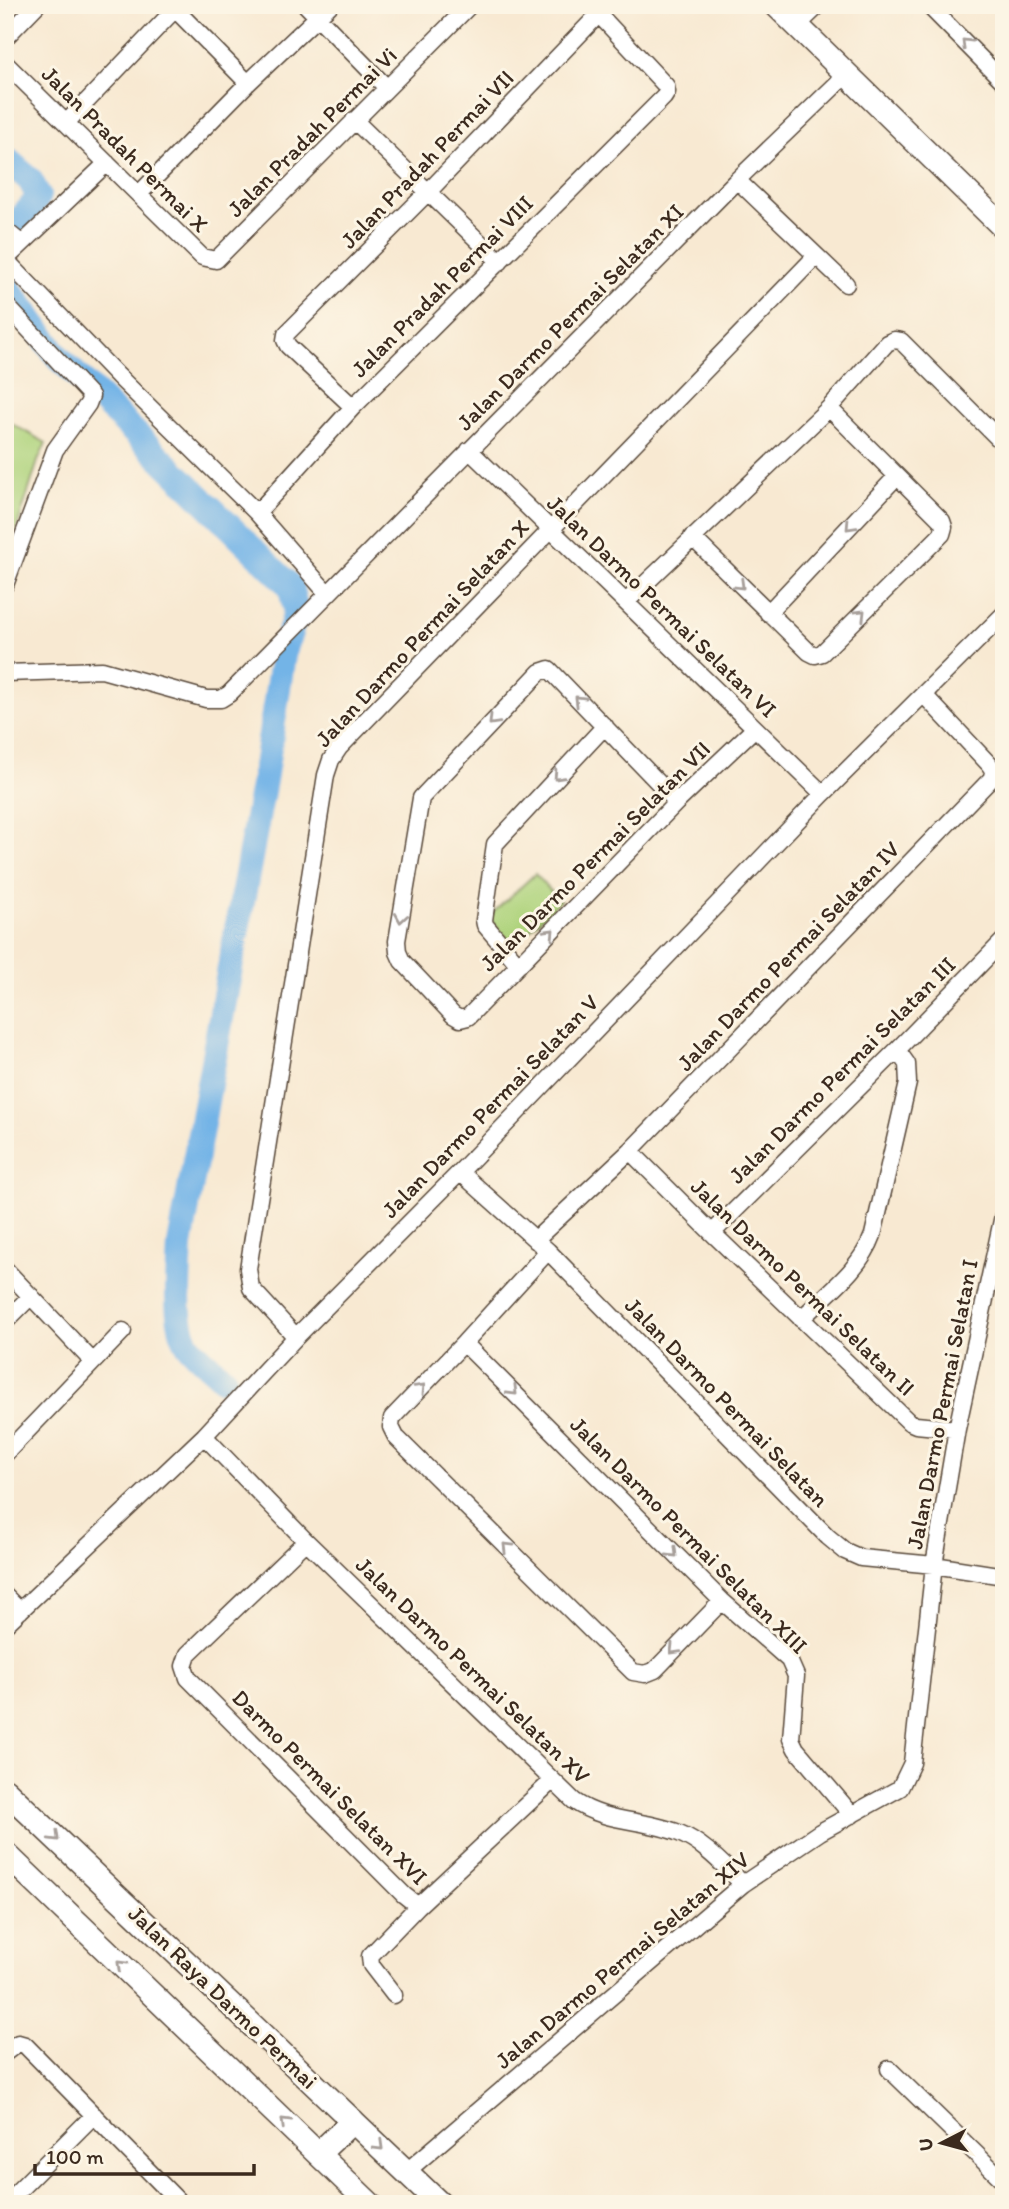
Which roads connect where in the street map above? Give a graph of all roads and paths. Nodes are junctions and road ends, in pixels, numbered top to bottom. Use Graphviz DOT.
graph roads {
  1 [pos="37,5"];
  2 [pos="306,5"];
  3 [pos="470,5"];
  4 [pos="776,5"];
  5 [pos="819,5"];
  6 [pos="928,5"];
  7 [pos="175,7"];
  8 [pos="595,10"];
  9 [pos="324,11"];
  10 [pos="797,26"];
  11 [pos="5,38"];
  12 [pos="5,63"];
  13 [pos="847,74"];
  14 [pos="1004,82"];
  15 [pos="248,83"];
  16 [pos="387,88"];
  17 [pos="354,120"];
  18 [pos="66,123"];
  19 [pos="107,163"];
  20 [pos="737,180"];
  21 [pos="428,192"];
  22 [pos="139,194"];
  23 [pos="1004,228"];
  24 [pos="5,230"];
  25 [pos="21,243"];
  26 [pos="816,256"];
  27 [pos="5,259"];
  28 [pos="216,260"];
  29 [pos="500,262"];
  30 [pos="846,284"];
  31 [pos="5,304"];
  32 [pos="353,407"];
  33 [pos="829,408"];
  34 [pos="1004,444"];
  35 [pos="469,450"];
  36 [pos="897,476"];
  37 [pos="257,513"];
  38 [pos="551,529"];
  39 [pos="692,537"];
  40 [pos="5,585"];
  41 [pos="328,594"];
  42 [pos="626,602"];
  43 [pos="768,613"];
  44 [pos="1004,614"];
  45 [pos="5,673"];
  46 [pos="925,695"];
  47 [pos="605,726"];
  48 [pos="755,728"];
  49 [pos="823,794"];
  50 [pos="677,802"];
  51 [pos="1004,940"];
  52 [pos="519,965"];
  53 [pos="897,1050"];
  54 [pos="630,1151"];
  55 [pos="460,1171"];
  56 [pos="1004,1211"];
  57 [pos="712,1233"];
  58 [pos="542,1245"];
  59 [pos="5,1269"];
  60 [pos="31,1296"];
  61 [pos="801,1319"];
  62 [pos="5,1322"];
  63 [pos="123,1331"];
  64 [pos="296,1336"];
  65 [pos="464,1343"];
  66 [pos="93,1362"];
  67 [pos="957,1429"];
  68 [pos="204,1436"];
  69 [pos="5,1454"];
  70 [pos="306,1541"];
  71 [pos="934,1565"];
  72 [pos="1004,1576"];
  73 [pos="5,1596"];
  74 [pos="722,1601"];
  75 [pos="20,1611"];
  76 [pos="5,1625"];
  77 [pos="552,1781"];
  78 [pos="5,1790"];
  79 [pos="852,1815"];
  80 [pos="5,1853"];
  81 [pos="743,1884"];
  82 [pos="418,1906"];
  83 [pos="394,1995"];
  84 [pos="8,2050"];
  85 [pos="889,2069"];
  86 [pos="94,2115"];
  87 [pos="353,2121"];
  88 [pos="318,2154"];
  89 [pos="406,2172"];
  90 [pos="1004,2181"];
  91 [pos="174,2201"];
  92 [pos="5,2204"];
  93 [pos="370,2204"];
  94 [pos="440,2204"];
  1 -- 11 [label="street"];
  2 -- 9 [label="street"];
  3 -- 16 [label="street, Jalan Pradah Permai Vi"];
  4 -- 10 [label="street"];
  5 -- 10 [label="street"];
  14 -- 6 [label="street, one-way"];
  7 -- 15 [label="street"];
  7 -- 18 [label="street"];
  8 -- 21 [label="street, Jalan Pradah Permai VII"];
  8 -- 29 [label="street, Jalan Pradah Permai VIII"];
  9 -- 15 [label="street"];
  9 -- 16 [label="street"];
  10 -- 13 [label="street"];
  12 -- 18 [label="street, Jalan Pradah Permai X"];
  13 -- 20 [label="street, Jalan Darmo Permai Selatan XI"];
  13 -- 23 [label="street"];
  15 -- 22 [label="street"];
  16 -- 17 [label="street, Jalan Pradah Permai Vi"];
  17 -- 21 [label="street"];
  17 -- 28 [label="street, Jalan Pradah Permai Vi"];
  18 -- 19 [label="street, Jalan Pradah Permai X"];
  19 -- 22 [label="street, Jalan Pradah Permai X"];
  19 -- 25 [label="street"];
  20 -- 26 [label="street"];
  20 -- 35 [label="street, Jalan Darmo Permai Selatan XI"];
  21 -- 29 [label="street"];
  21 -- 32 [label="street, Jalan Pradah Permai VII"];
  22 -- 28 [label="street, Jalan Pradah Permai X"];
  24 -- 25 [label="street"];
  25 -- 27 [label="street"];
  26 -- 30 [label="street"];
  26 -- 38 [label="street, Jalan Darmo Permai Selatan X"];
  27 -- 37 [label="street"];
  29 -- 32 [label="street, Jalan Pradah Permai VIII"];
  31 -- 40 [label="street"];
  32 -- 37 [label="street, Jalan Pradah Permai VIII"];
  33 -- 34 [label="street"];
  33 -- 36 [label="street"];
  33 -- 39 [label="street"];
  35 -- 38 [label="street, Jalan Darmo Permai Selatan VI"];
  35 -- 41 [label="street, Jalan Darmo Permai Selatan XI"];
  36 -- 43 [label="street, one-way"];
  43 -- 36 [label="street, one-way"];
  37 -- 41 [label="street"];
  38 -- 42 [label="street, Jalan Darmo Permai Selatan VI"];
  38 -- 64 [label="street, Jalan Darmo Permai Selatan X"];
  39 -- 42 [label="street"];
  39 -- 43 [label="street, one-way"];
  41 -- 45 [label="street, Jalan Darmo Permai Selatan XI"];
  42 -- 48 [label="street, Jalan Darmo Permai Selatan VI"];
  44 -- 46 [label="street, Jalan Darmo Permai Selatan V"];
  46 -- 49 [label="street, Jalan Darmo Permai Selatan V"];
  46 -- 54 [label="street, Jalan Darmo Permai Selatan IV"];
  47 -- 50 [label="street"];
  47 -- 52 [label="street, one-way"];
  47 -- 52 [label="street, Jalan Darmo Permai Selatan VII, one-way"];
  48 -- 49 [label="street, Jalan Darmo Permai Selatan VI"];
  48 -- 50 [label="street, Jalan Darmo Permai Selatan VII"];
  49 -- 55 [label="street, Jalan Darmo Permai Selatan V"];
  52 -- 50 [label="street, Jalan Darmo Permai Selatan VII, one-way"];
  51 -- 53 [label="street, Jalan Darmo Permai Selatan III"];
  53 -- 57 [label="street, Jalan Darmo Permai Selatan III"];
  53 -- 61 [label="street"];
  54 -- 57 [label="street, Jalan Darmo Permai Selatan II"];
  54 -- 58 [label="street, Jalan Darmo Permai Selatan IV"];
  55 -- 58 [label="street, Jalan Darmo Permai Selatan"];
  55 -- 64 [label="street, Jalan Darmo Permai Selatan V"];
  56 -- 67 [label="street, Jalan Darmo Permai Selatan I"];
  57 -- 61 [label="street, Jalan Darmo Permai Selatan II"];
  58 -- 65 [label="street, Jalan Darmo Permai Selatan IV"];
  58 -- 71 [label="street, Jalan Darmo Permai Selatan"];
  59 -- 60 [label="street"];
  60 -- 62 [label="street"];
  60 -- 66 [label="street"];
  61 -- 67 [label="street, Jalan Darmo Permai Selatan II"];
  63 -- 66 [label="street"];
  64 -- 68 [label="street, Jalan Darmo Permai Selatan V"];
  65 -- 74 [label="street, Jalan Darmo Permai Selatan XIII, one-way"];
  74 -- 65 [label="street, Jalan Darmo Permai Selatan IV, one-way"];
  66 -- 69 [label="street"];
  67 -- 71 [label="street, Jalan Darmo Permai Selatan I"];
  68 -- 70 [label="street, Jalan Darmo Permai Selatan XV"];
  68 -- 75 [label="street, Jalan Darmo Permai Selatan V"];
  70 -- 77 [label="street, Jalan Darmo Permai Selatan XV"];
  70 -- 82 [label="street, Darmo Permai Selatan XVI"];
  71 -- 72 [label="street, Jalan Darmo Permai Selatan"];
  71 -- 79 [label="street, Jalan Darmo Permai Selatan XIV"];
  73 -- 75 [label="street"];
  74 -- 79 [label="street, Jalan Darmo Permai Selatan XIII"];
  75 -- 76 [label="street, Jalan Darmo Permai Selatan V"];
  77 -- 81 [label="street, Jalan Darmo Permai Selatan XV"];
  77 -- 82 [label="street, Darmo Permai Selatan XVI"];
  78 -- 87 [label="street, Jalan Raya Darmo Permai, one-way"];
  79 -- 81 [label="street, Jalan Darmo Permai Selatan XIV"];
  88 -- 80 [label="street, Jalan Raya Darmo Permai, one-way"];
  81 -- 89 [label="street, Jalan Darmo Permai Selatan XIV"];
  82 -- 83 [label="street"];
  84 -- 86 [label="street"];
  85 -- 90 [label="street"];
  86 -- 91 [label="street"];
  86 -- 92 [label="street"];
  87 -- 88 [label="street"];
  87 -- 89 [label="street, Jalan Raya Darmo Permai, one-way"];
  88 -- 93 [label="street, Jalan Raya Darmo Permai"];
  89 -- 94 [label="street, Jalan Raya Darmo Permai"];
}
